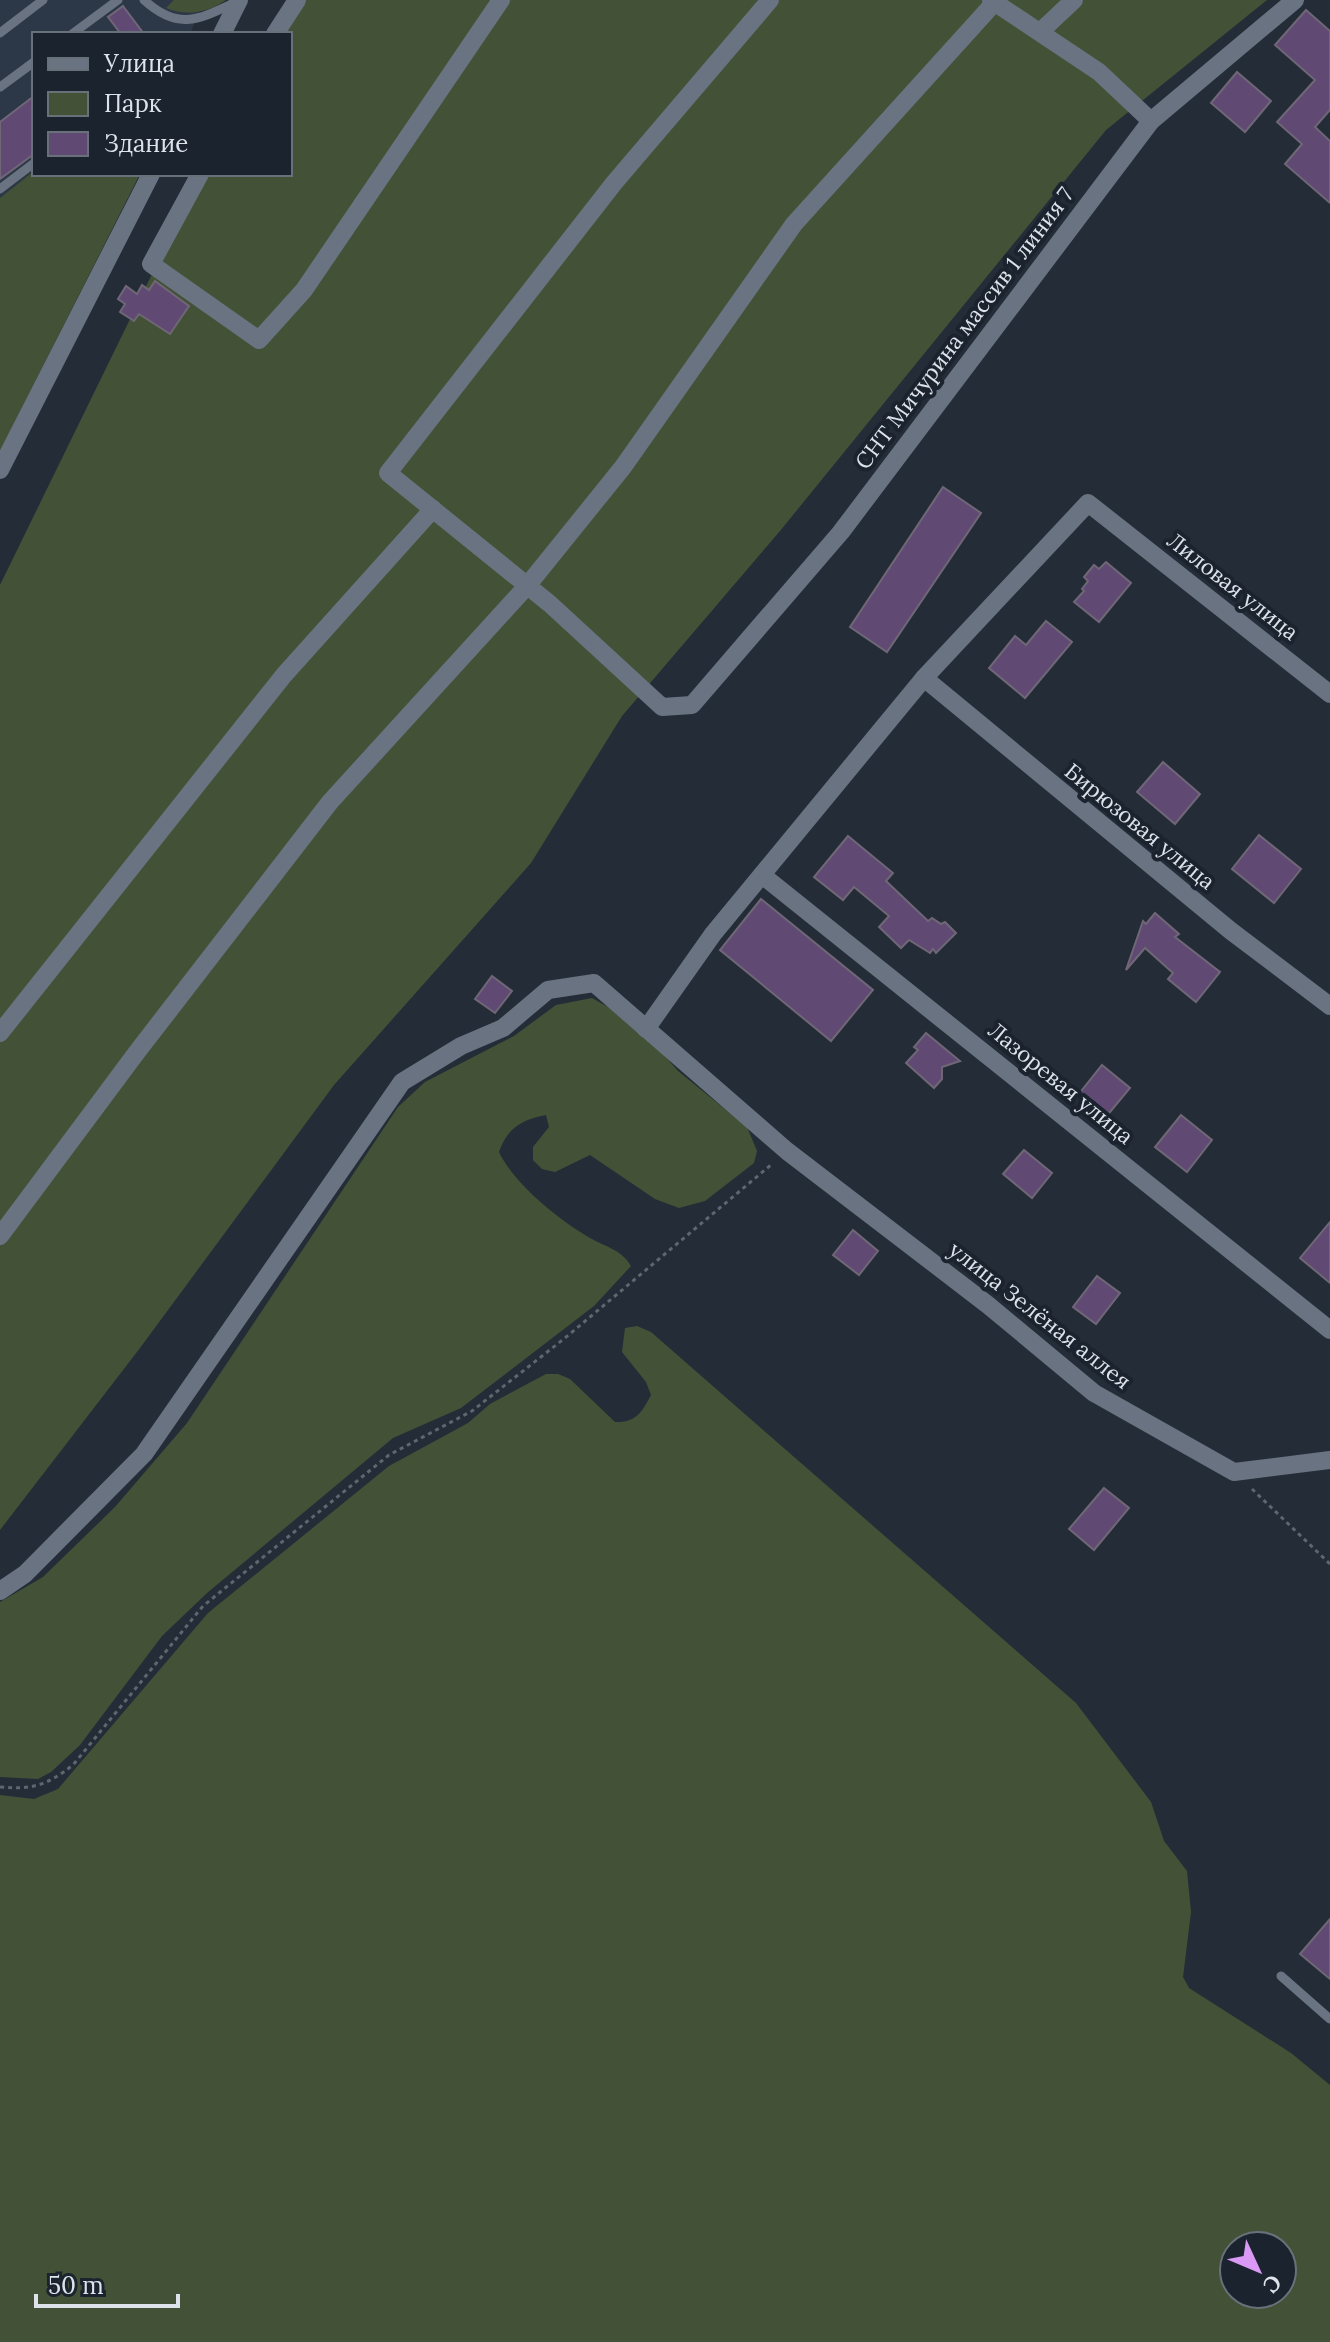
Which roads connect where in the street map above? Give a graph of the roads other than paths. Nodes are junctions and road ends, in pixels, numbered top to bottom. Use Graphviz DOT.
graph roads {
  1 [pos="43,0"];
  2 [pos="118,0"];
  3 [pos="144,0"];
  4 [pos="239,0"];
  5 [pos="297,0"];
  6 [pos="501,0"];
  7 [pos="770,0"];
  8 [pos="1074,0"];
  9 [pos="1295,0"];
  10 [pos="993,1"];
  11 [pos="75,32"];
  12 [pos="223,32"];
  13 [pos="276,32"];
  14 [pos="1040,32"];
  15 [pos="0,33"];
  16 [pos="32,63"];
  17 [pos="0,87"];
  18 [pos="1151,121"];
  19 [pos="32,165"];
  20 [pos="150,176"];
  21 [pos="199,176"];
  22 [pos="0,189"];
  23 [pos="0,470"];
  24 [pos="433,509"];
  25 [pos="527,586"];
  26 [pos="924,678"];
  27 [pos="1330,694"];
  28 [pos="762,875"];
  29 [pos="1330,1006"];
  30 [pos="646,1029"];
  31 [pos="0,1033"];
  32 [pos="0,1236"];
  33 [pos="1330,1330"];
  34 [pos="1330,1460"];
  35 [pos="0,1591"];
  36 [pos="1281,1976"];
  37 [pos="1330,2019"];
  1 -- 15 [label="lane"];
  2 -- 11 [label="lane"];
  3 -- 4 [label="lane"];
  4 -- 12 [label="street"];
  5 -- 13 [label="street"];
  6 -- 21 [label="street"];
  7 -- 24 [label="street"];
  8 -- 14 [label="street"];
  9 -- 18 [label="street, СНТ Мичурина массив 1 линия 7"];
  10 -- 14 [label="street"];
  10 -- 25 [label="street"];
  14 -- 18 [label="street"];
  16 -- 17 [label="lane"];
  18 -- 25 [label="street, СНТ Мичурина массив 1 линия 7"];
  19 -- 22 [label="lane"];
  20 -- 23 [label="street"];
  24 -- 25 [label="street"];
  24 -- 31 [label="street"];
  25 -- 32 [label="street"];
  26 -- 27 [label="street, Лиловая улица"];
  26 -- 28 [label="street"];
  26 -- 29 [label="street, Бирюзовая улица"];
  28 -- 30 [label="street"];
  28 -- 33 [label="street, Лазоревая улица"];
  30 -- 34 [label="street, улица Зелёная аллея"];
  30 -- 35 [label="street, улица Зелёная аллея"];
  36 -- 37 [label="lane"];
}
